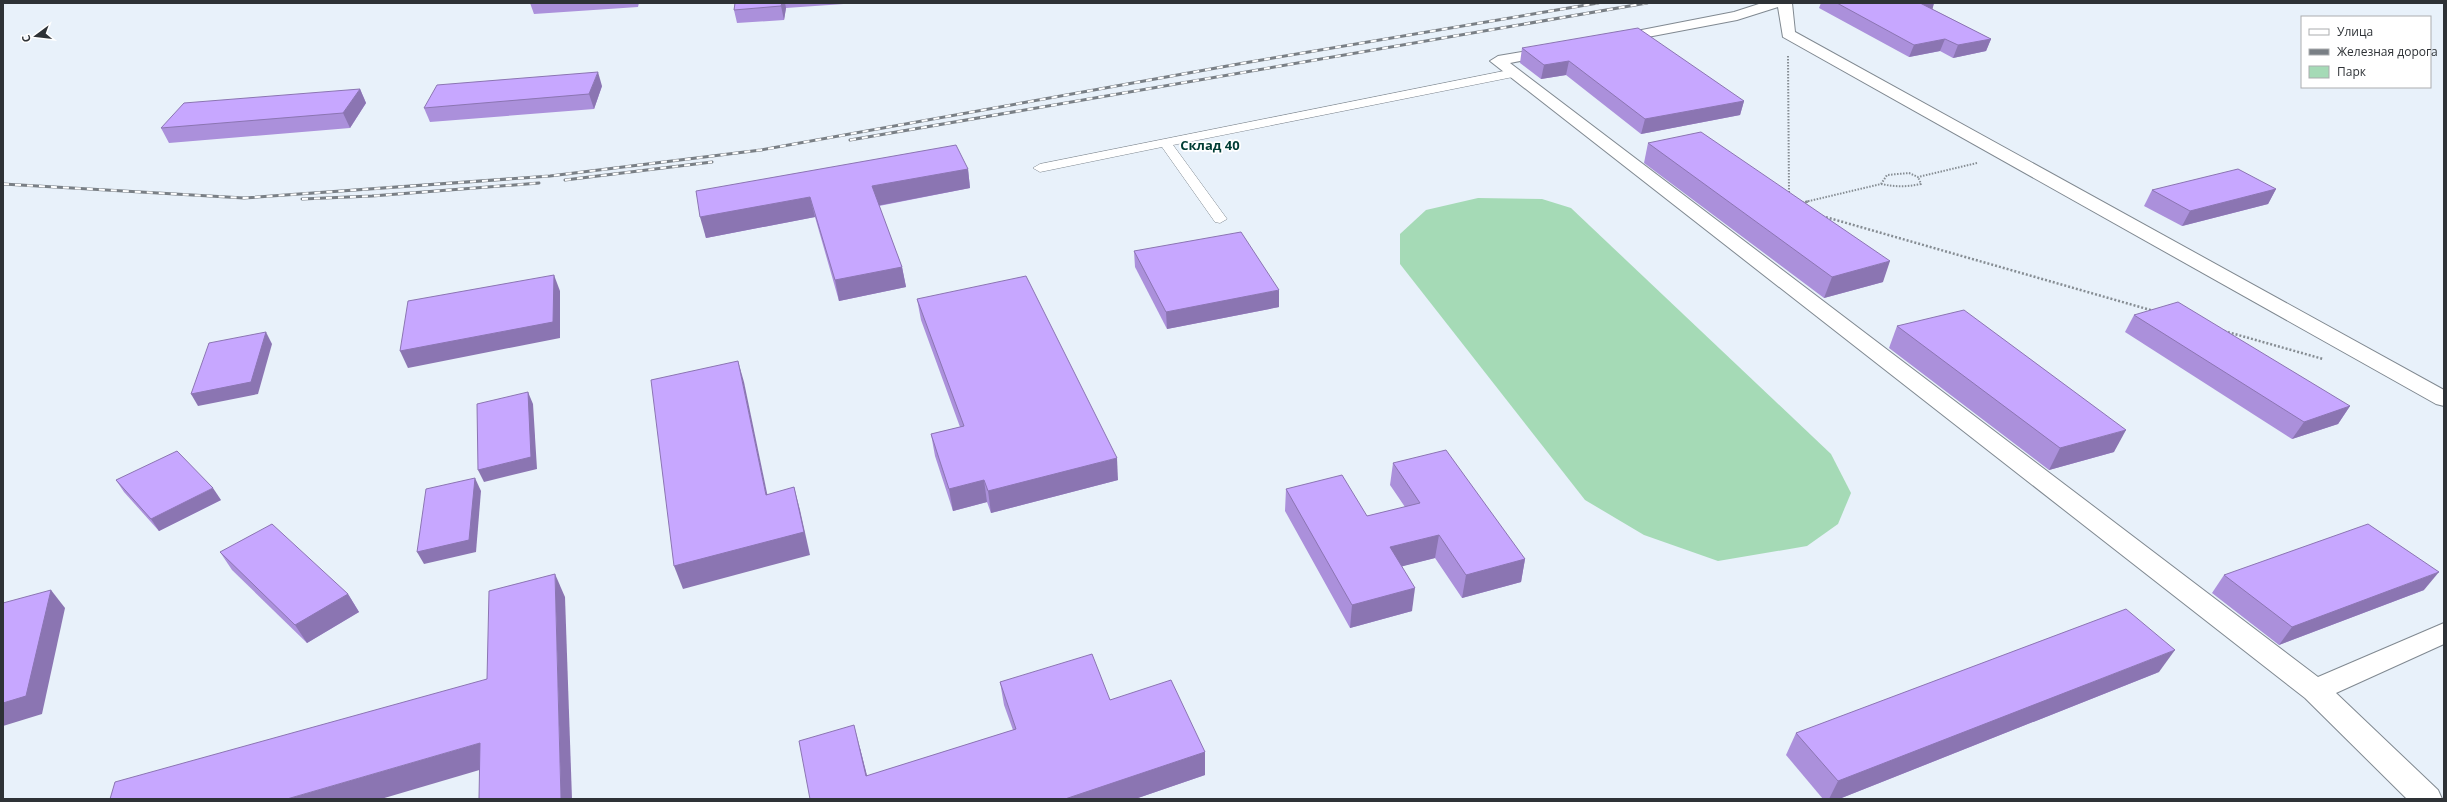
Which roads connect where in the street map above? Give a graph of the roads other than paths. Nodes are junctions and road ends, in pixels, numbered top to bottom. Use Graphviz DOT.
graph roads {
  1 [pos="1776,3"];
  2 [pos="1784,3"];
  3 [pos="1598,42"];
  4 [pos="1568,48"];
  5 [pos="1514,73"];
  6 [pos="1165,143"];
  7 [pos="1040,168"];
  8 [pos="1220,219"];
  9 [pos="2444,399"];
  10 [pos="2444,633"];
  11 [pos="2316,690"];
  12 [pos="2427,799"];
  1 -- 3 [label="street"];
  2 -- 9 [label="street"];
  4 -- 5 [label="street"];
  5 -- 6 [label="lane"];
  5 -- 11 [label="street"];
  6 -- 7 [label="lane"];
  6 -- 8 [label="lane"];
  10 -- 11 [label="street"];
  11 -- 12 [label="street"];
}
